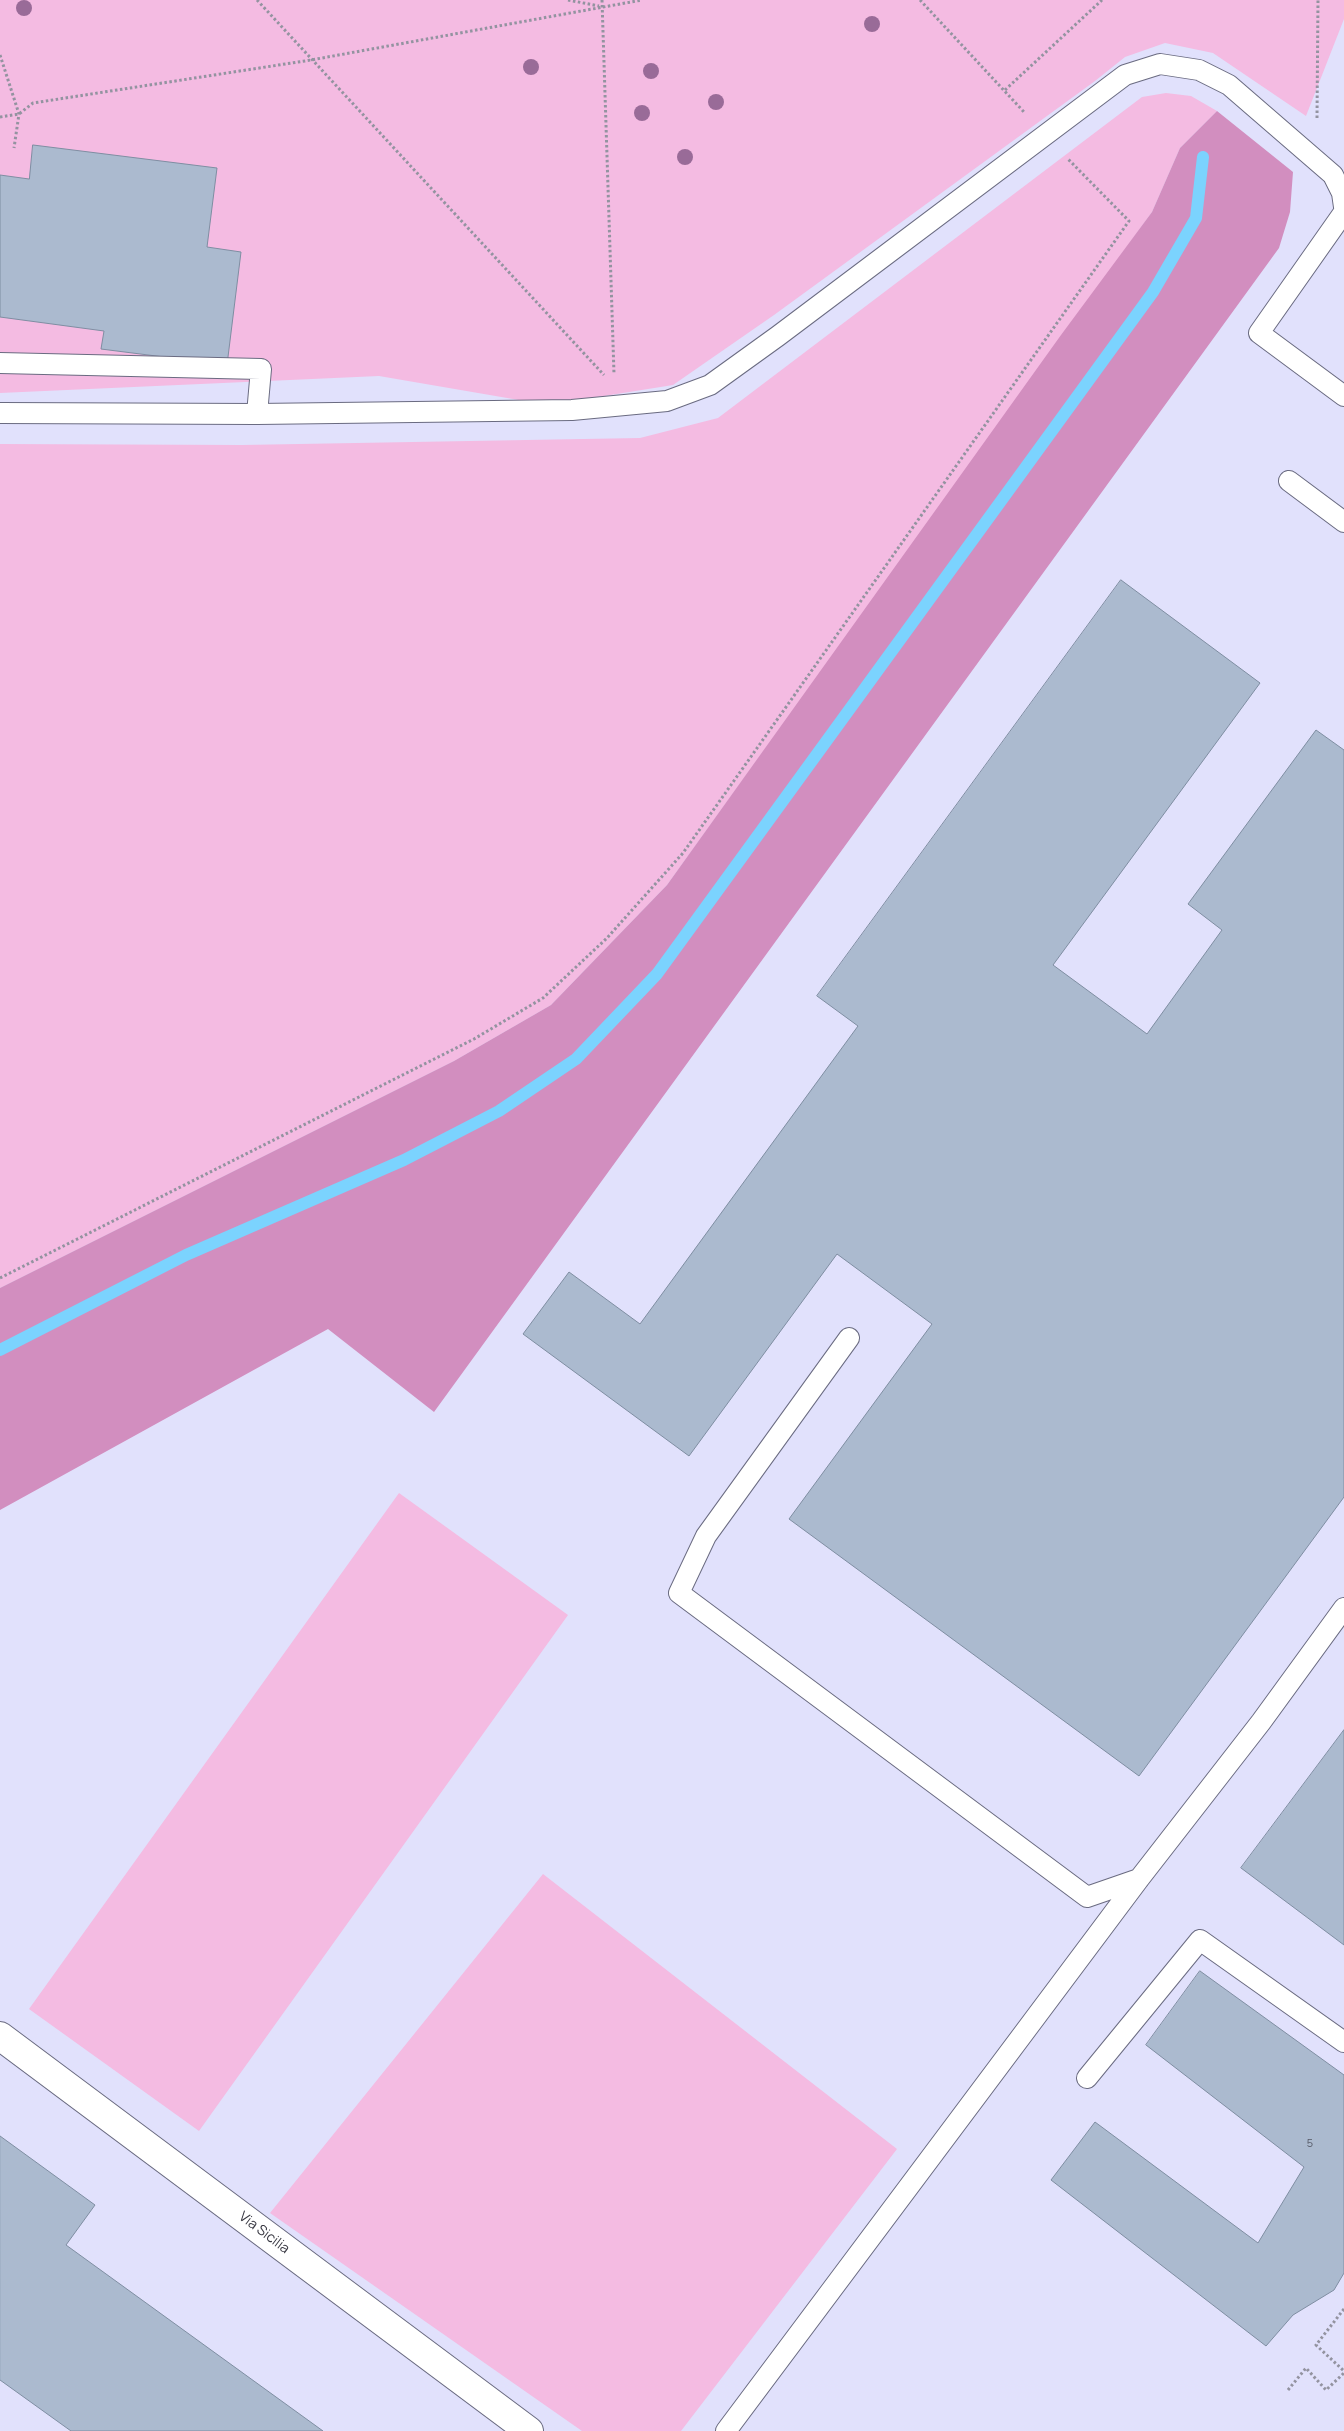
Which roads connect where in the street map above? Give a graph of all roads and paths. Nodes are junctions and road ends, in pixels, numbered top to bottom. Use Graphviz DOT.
graph roads {
  1 [pos="257,0"];
  2 [pos="568,0"];
  3 [pos="602,0"];
  4 [pos="642,0"];
  5 [pos="920,0"];
  6 [pos="1102,0"];
  7 [pos="1318,0"];
  8 [pos="602,7"];
  9 [pos="0,55"];
  10 [pos="311,60"];
  11 [pos="1005,90"];
  12 [pos="19,114"];
  13 [pos="0,117"];
  14 [pos="1045,135"];
  15 [pos="14,148"];
  16 [pos="1305,151"];
  17 [pos="1344,207"];
  18 [pos="1344,212"];
  19 [pos="0,363"];
  20 [pos="615,387"];
  21 [pos="1344,396"];
  22 [pos="615,407"];
  23 [pos="0,413"];
  24 [pos="257,414"];
  25 [pos="1288,481"];
  26 [pos="1344,522"];
  27 [pos="0,1278"];
  28 [pos="849,1338"];
  29 [pos="1344,1608"];
  30 [pos="1139,1879"];
  31 [pos="0,2036"];
  32 [pos="1344,2042"];
  33 [pos="1087,2078"];
  34 [pos="1344,2309"];
  35 [pos="1344,2372"];
  36 [pos="1288,2390"];
  37 [pos="529,2431"];
  38 [pos="726,2431"];
  1 -- 10 [label="path"];
  2 -- 8 [label="path"];
  3 -- 8 [label="path"];
  4 -- 8 [label="path"];
  5 -- 11 [label="path"];
  6 -- 11 [label="path"];
  7 -- 16 [label="path"];
  8 -- 10 [label="path"];
  8 -- 20 [label="path"];
  9 -- 12 [label="path"];
  10 -- 12 [label="path"];
  10 -- 20 [label="path"];
  11 -- 14 [label="path"];
  12 -- 13 [label="path"];
  12 -- 15 [label="path"];
  14 -- 16 [label="lane"];
  14 -- 22 [label="lane"];
  14 -- 27 [label="path"];
  16 -- 17 [label="lane"];
  18 -- 21 [label="lane"];
  19 -- 24 [label="lane"];
  20 -- 22 [label="path"];
  22 -- 24 [label="lane"];
  23 -- 24 [label="lane"];
  25 -- 26 [label="lane"];
  28 -- 30 [label="lane"];
  29 -- 30 [label="lane"];
  30 -- 38 [label="lane"];
  31 -- 37 [label="street, Via Sicilia"];
  32 -- 33 [label="lane"];
  34 -- 35 [label="path"];
  35 -- 36 [label="path"];
}
